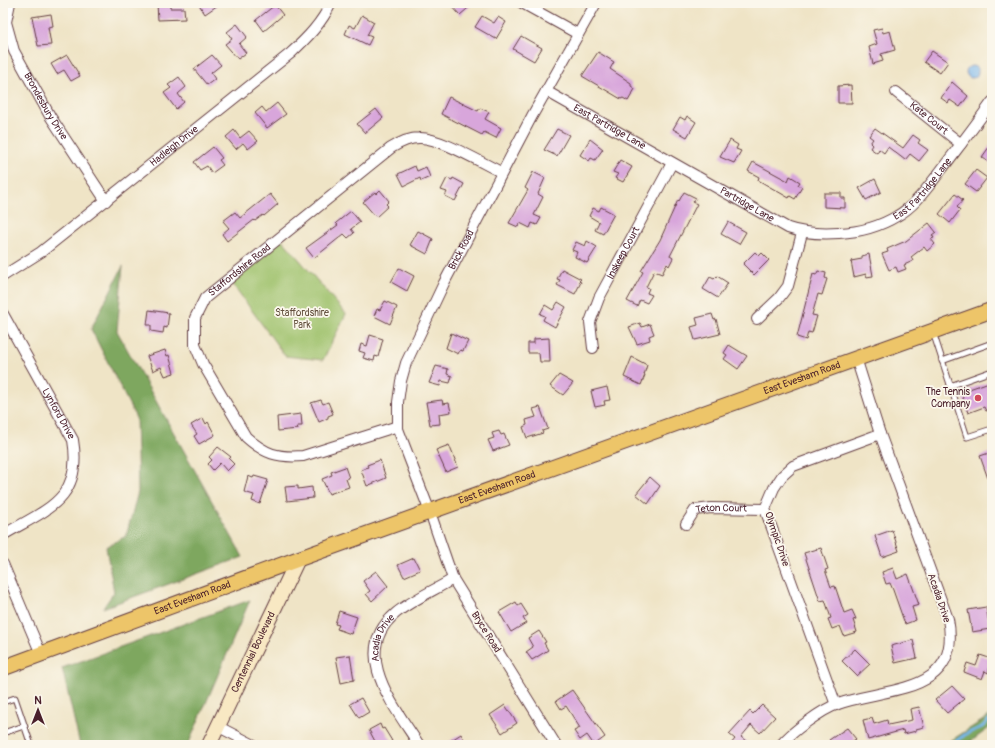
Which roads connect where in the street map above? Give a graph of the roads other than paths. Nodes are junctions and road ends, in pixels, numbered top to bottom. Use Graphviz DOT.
graph roads {
  1 [pos="10,3"];
  2 [pos="331,3"];
  3 [pos="522,3"];
  4 [pos="596,3"];
  5 [pos="578,34"];
  6 [pos="546,90"];
  7 [pos="896,92"];
  8 [pos="992,102"];
  9 [pos="961,144"];
  10 [pos="672,163"];
  11 [pos="501,172"];
  12 [pos="106,201"];
  13 [pos="802,233"];
  14 [pos="826,234"];
  15 [pos="3,276"];
  16 [pos="992,310"];
  17 [pos="3,314"];
  18 [pos="757,319"];
  19 [pos="932,331"];
  20 [pos="992,343"];
  21 [pos="593,348"];
  22 [pos="856,358"];
  23 [pos="942,361"];
  24 [pos="992,372"];
  25 [pos="950,386"];
  26 [pos="398,426"];
  27 [pos="992,429"];
  28 [pos="880,434"];
  29 [pos="765,509"];
  30 [pos="430,512"];
  31 [pos="686,524"];
  32 [pos="3,535"];
  33 [pos="298,559"];
  34 [pos="3,564"];
  35 [pos="453,579"];
  36 [pos="41,654"];
  37 [pos="3,668"];
  38 [pos="3,702"];
  39 [pos="836,704"];
  40 [pos="24,726"];
  41 [pos="217,726"];
  42 [pos="3,733"];
  43 [pos="31,745"];
  44 [pos="209,745"];
  45 [pos="254,745"];
  46 [pos="419,745"];
  47 [pos="556,745"];
  48 [pos="782,745"];
  1 -- 12 [label="street, Brondesbury Drive"];
  2 -- 12 [label="street, Hadleigh Drive"];
  3 -- 5 [label="street"];
  4 -- 5 [label="street, Brick Road"];
  5 -- 6 [label="street, Brick Road"];
  6 -- 10 [label="street, East Partridge Lane"];
  6 -- 11 [label="street, Brick Road"];
  7 -- 9 [label="street, Kate Court"];
  8 -- 9 [label="street, East Partridge Lane"];
  9 -- 14 [label="street, East Partridge Lane"];
  10 -- 13 [label="street, Partridge Lane"];
  10 -- 21 [label="street, Inskeep Court"];
  11 -- 26 [label="street, Brick Road"];
  11 -- 26 [label="street, Staffordshire Road"];
  12 -- 15 [label="street, Hadleigh Drive"];
  13 -- 14 [label="street, Partridge Lane"];
  13 -- 18 [label="street"];
  16 -- 19 [label="main road, East Evesham Road"];
  17 -- 32 [label="street, Lynford Drive"];
  19 -- 22 [label="main road, East Evesham Road"];
  19 -- 23 [label="lane"];
  20 -- 23 [label="lane"];
  22 -- 28 [label="street, Acadia Drive"];
  22 -- 30 [label="main road, East Evesham Road"];
  23 -- 25 [label="lane"];
  24 -- 25 [label="lane"];
  25 -- 27 [label="lane"];
  26 -- 30 [label="street, Brick Road"];
  28 -- 29 [label="street, Olympic Drive"];
  28 -- 39 [label="street, Acadia Drive"];
  29 -- 31 [label="street, Teton Court"];
  29 -- 39 [label="street, Olympic Drive"];
  30 -- 33 [label="main road, East Evesham Road"];
  30 -- 35 [label="street, Bryce Road"];
  33 -- 36 [label="main road, East Evesham Road"];
  33 -- 41 [label="main road, Centennial Boulevard"];
  34 -- 36 [label="street"];
  35 -- 46 [label="street, Acadia Drive"];
  35 -- 47 [label="street, Bryce Road"];
  36 -- 37 [label="main road, East Evesham Road"];
  38 -- 40 [label="lane"];
  39 -- 48 [label="street, Acadia Drive"];
  40 -- 42 [label="lane"];
  40 -- 43 [label="lane"];
  41 -- 44 [label="main road, Centennial Boulevard"];
  41 -- 45 [label="street"];
}
